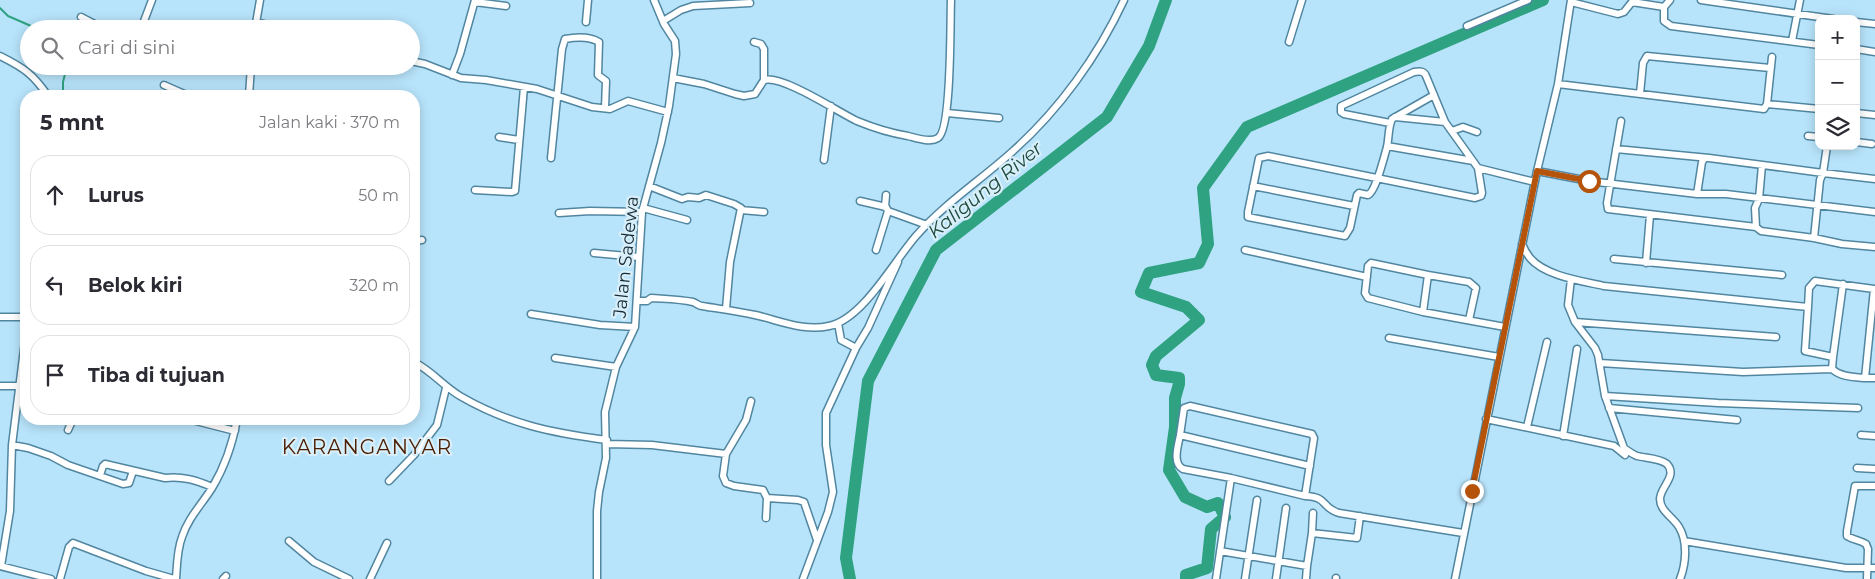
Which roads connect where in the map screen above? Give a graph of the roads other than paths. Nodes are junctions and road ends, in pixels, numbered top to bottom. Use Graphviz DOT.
graph roads {
  1 [pos="152,0"];
  2 [pos="260,0"];
  3 [pos="588,0"];
  4 [pos="654,0"];
  5 [pos="951,0"];
  6 [pos="1124,0"];
  7 [pos="1302,0"];
  8 [pos="1528,0"];
  9 [pos="1670,0"];
  10 [pos="1703,0"];
  11 [pos="1800,0"];
  12 [pos="475,1"];
  13 [pos="1571,1"];
  14 [pos="738,2"];
  15 [pos="750,3"];
  16 [pos="506,6"];
  17 [pos="1664,7"];
  18 [pos="1798,14"];
  19 [pos="1815,16"];
  20 [pos="81,17"];
  21 [pos="668,18"];
  22 [pos="87,20"];
  23 [pos="144,20"];
  24 [pos="257,20"];
  25 [pos="586,22"];
  26 [pos="1860,22"];
  27 [pos="1875,24"];
  28 [pos="1467,26"];
  29 [pos="1792,41"];
  30 [pos="754,42"];
  31 [pos="1289,42"];
  32 [pos="1815,44"];
  33 [pos="1860,50"];
  34 [pos="1875,52"];
  35 [pos="0,56"];
  36 [pos="1772,57"];
  37 [pos="420,64"];
  38 [pos="20,66"];
  39 [pos="1770,68"];
  40 [pos="31,75"];
  41 [pos="250,75"];
  42 [pos="452,75"];
  43 [pos="678,80"];
  44 [pos="764,80"];
  45 [pos="1558,84"];
  46 [pos="164,85"];
  47 [pos="524,87"];
  48 [pos="44,90"];
  49 [pos="175,90"];
  50 [pos="249,90"];
  51 [pos="1640,94"];
  52 [pos="557,95"];
  53 [pos="1434,95"];
  54 [pos="1767,104"];
  55 [pos="831,106"];
  56 [pos="605,108"];
  57 [pos="1815,109"];
  58 [pos="668,112"];
  59 [pos="947,113"];
  60 [pos="1860,113"];
  61 [pos="1875,115"];
  62 [pos="1395,116"];
  63 [pos="999,118"];
  64 [pos="1621,121"];
  65 [pos="1445,122"];
  66 [pos="1390,124"];
  67 [pos="1452,131"];
  68 [pos="1477,132"];
  69 [pos="1808,136"];
  70 [pos="499,137"];
  71 [pos="1815,137"];
  72 [pos="519,140"];
  73 [pos="1860,142"];
  74 [pos="1872,144"];
  75 [pos="1387,146"];
  76 [pos="1616,149"];
  77 [pos="1826,150"];
  78 [pos="551,158"];
  79 [pos="1704,159"];
  80 [pos="824,160"];
  81 [pos="1473,161"];
  82 [pos="1762,165"];
  83 [pos="1478,168"];
  84 [pos="1537,171"];
  85 [pos="1823,173"];
  86 [pos="1377,178"];
  87 [pos="1875,179"];
  88 [pos="1535,182"];
  89 [pos="1611,182"];
  90 [pos="1253,186"];
  91 [pos="653,187"];
  92 [pos="475,190"];
  93 [pos="1697,194"];
  94 [pos="886,195"];
  95 [pos="1759,199"];
  96 [pos="860,201"];
  97 [pos="1818,205"];
  98 [pos="1354,206"];
  99 [pos="645,209"];
  100 [pos="886,209"];
  101 [pos="741,210"];
  102 [pos="764,212"];
  103 [pos="1875,212"];
  104 [pos="559,213"];
  105 [pos="1650,215"];
  106 [pos="687,220"];
  107 [pos="927,225"];
  108 [pos="1756,227"];
  109 [pos="1814,238"];
  110 [pos="1522,244"];
  111 [pos="1875,247"];
  112 [pos="876,250"];
  113 [pos="1245,250"];
  114 [pos="594,253"];
  115 [pos="900,256"];
  116 [pos="638,257"];
  117 [pos="1614,259"];
  118 [pos="1646,263"];
  119 [pos="1428,275"];
  120 [pos="1782,275"];
  121 [pos="1366,277"];
  122 [pos="1571,279"];
  123 [pos="1843,284"];
  124 [pos="1874,286"];
  125 [pos="640,301"];
  126 [pos="1808,307"];
  127 [pos="726,309"];
  128 [pos="1423,312"];
  129 [pos="531,314"];
  130 [pos="0,317"];
  131 [pos="20,317"];
  132 [pos="1469,320"];
  133 [pos="1575,322"];
  134 [pos="838,323"];
  135 [pos="635,327"];
  136 [pos="1505,327"];
  137 [pos="1776,337"];
  138 [pos="1389,338"];
  139 [pos="1547,342"];
  140 [pos="856,348"];
  141 [pos="1577,349"];
  142 [pos="1499,357"];
  143 [pos="1833,357"];
  144 [pos="555,358"];
  145 [pos="1600,363"];
  146 [pos="420,365"];
  147 [pos="616,367"];
  148 [pos="1832,368"];
  149 [pos="1865,378"];
  150 [pos="1875,378"];
  151 [pos="0,386"];
  152 [pos="20,386"];
  153 [pos="446,388"];
  154 [pos="1604,396"];
  155 [pos="751,401"];
  156 [pos="1609,408"];
  157 [pos="1858,408"];
  158 [pos="1486,419"];
  159 [pos="1737,420"];
  160 [pos="70,425"];
  161 [pos="212,425"];
  162 [pos="236,425"];
  163 [pos="1527,427"];
  164 [pos="68,430"];
  165 [pos="235,431"];
  166 [pos="1180,435"];
  167 [pos="1861,435"];
  168 [pos="1563,436"];
  169 [pos="1875,436"];
  170 [pos="610,443"];
  171 [pos="12,446"];
  172 [pos="726,454"];
  173 [pos="1625,455"];
  174 [pos="1310,466"];
  175 [pos="1857,468"];
  176 [pos="1875,469"];
  177 [pos="133,470"];
  178 [pos="100,475"];
  179 [pos="1232,478"];
  180 [pos="389,481"];
  181 [pos="1875,486"];
  182 [pos="212,487"];
  183 [pos="1305,496"];
  184 [pos="767,498"];
  185 [pos="1257,500"];
  186 [pos="1286,508"];
  187 [pos="1313,513"];
  188 [pos="1360,516"];
  189 [pos="766,518"];
  190 [pos="1312,533"];
  191 [pos="1463,533"];
  192 [pos="817,540"];
  193 [pos="289,541"];
  194 [pos="1684,541"];
  195 [pos="387,543"];
  196 [pos="1220,551"];
  197 [pos="1248,556"];
  198 [pos="1279,562"];
  199 [pos="0,566"];
  200 [pos="1307,566"];
  201 [pos="1867,568"];
  202 [pos="1875,568"];
  203 [pos="51,579"];
  204 [pos="60,579"];
  205 [pos="175,579"];
  206 [pos="349,579"];
  207 [pos="370,579"];
  208 [pos="597,579"];
  209 [pos="802,579"];
  210 [pos="1216,579"];
  211 [pos="1245,579"];
  212 [pos="1276,579"];
  213 [pos="1306,579"];
  214 [pos="1455,579"];
  215 [pos="1680,579"];
  216 [pos="1867,579"];
  1 -- 23 [label="street"];
  2 -- 24 [label="street"];
  3 -- 25 [label="street"];
  4 -- 21 [label="street, Jalan Sadewa"];
  5 -- 59 [label="street"];
  6 -- 107 [label="street"];
  7 -- 31 [label="street"];
  8 -- 28 [label="street"];
  9 -- 17 [label="street"];
  10 -- 18 [label="street"];
  11 -- 18 [label="street"];
  12 -- 16 [label="street"];
  12 -- 42 [label="street"];
  13 -- 17 [label="street"];
  13 -- 45 [label="street"];
  14 -- 15 [label="street"];
  14 -- 21 [label="street"];
  17 -- 29 [label="street"];
  18 -- 19 [label="street"];
  18 -- 29 [label="street"];
  20 -- 22 [label="street"];
  21 -- 43 [label="street, Jalan Sadewa"];
  26 -- 27 [label="street"];
  29 -- 32 [label="street"];
  30 -- 44 [label="street"];
  33 -- 34 [label="street"];
  35 -- 38 [label="street"];
  36 -- 39 [label="street"];
  37 -- 42 [label="street"];
  39 -- 51 [label="street"];
  39 -- 54 [label="street"];
  40 -- 48 [label="street"];
  41 -- 50 [label="street"];
  42 -- 47 [label="street"];
  43 -- 44 [label="street"];
  43 -- 58 [label="street, Jalan Sadewa"];
  44 -- 55 [label="street"];
  45 -- 51 [label="street"];
  45 -- 84 [label="street"];
  46 -- 49 [label="street"];
  47 -- 52 [label="street"];
  47 -- 72 [label="street"];
  51 -- 54 [label="street"];
  52 -- 56 [label="street"];
  52 -- 56 [label="street"];
  52 -- 78 [label="street"];
  53 -- 62 [label="street"];
  53 -- 65 [label="street"];
  53 -- 66 [label="street"];
  54 -- 57 [label="street"];
  55 -- 59 [label="street"];
  55 -- 80 [label="street"];
  56 -- 58 [label="street"];
  58 -- 91 [label="street, Jalan Sadewa"];
  59 -- 63 [label="street"];
  60 -- 61 [label="street"];
  62 -- 65 [label="street"];
  62 -- 66 [label="street"];
  64 -- 76 [label="street"];
  65 -- 67 [label="street"];
  66 -- 75 [label="street"];
  67 -- 68 [label="street"];
  67 -- 81 [label="street"];
  69 -- 71 [label="street"];
  70 -- 72 [label="street"];
  72 -- 92 [label="street"];
  73 -- 74 [label="street"];
  75 -- 81 [label="street"];
  75 -- 86 [label="street"];
  76 -- 79 [label="street"];
  76 -- 89 [label="street"];
  77 -- 85 [label="street"];
  79 -- 82 [label="street"];
  79 -- 93 [label="street"];
  81 -- 83 [label="street"];
  82 -- 85 [label="street"];
  82 -- 95 [label="street"];
  83 -- 86 [label="street"];
  83 -- 88 [label="street"];
  84 -- 88 [label="street"];
  84 -- 89 [label="street"];
  85 -- 87 [label="street"];
  85 -- 97 [label="street"];
  86 -- 90 [label="street"];
  86 -- 98 [label="street"];
  88 -- 110 [label="street"];
  89 -- 93 [label="street"];
  89 -- 105 [label="street"];
  90 -- 98 [label="street"];
  90 -- 98 [label="street"];
  91 -- 99 [label="street, Jalan Sadewa"];
  91 -- 101 [label="street"];
  93 -- 95 [label="street"];
  94 -- 100 [label="street"];
  95 -- 97 [label="street"];
  95 -- 108 [label="street"];
  96 -- 100 [label="street"];
  97 -- 103 [label="street"];
  97 -- 109 [label="street"];
  99 -- 104 [label="street"];
  99 -- 106 [label="street"];
  99 -- 116 [label="street, Jalan Sadewa"];
  100 -- 107 [label="street"];
  100 -- 112 [label="street"];
  101 -- 102 [label="street"];
  101 -- 127 [label="street"];
  105 -- 108 [label="street"];
  105 -- 118 [label="street"];
  107 -- 115 [label="street"];
  108 -- 109 [label="street"];
  109 -- 111 [label="street"];
  110 -- 122 [label="street"];
  110 -- 136 [label="street"];
  113 -- 121 [label="street"];
  114 -- 116 [label="street"];
  115 -- 134 [label="street"];
  115 -- 140 [label="street"];
  116 -- 125 [label="street, Jalan Sadewa"];
  117 -- 118 [label="street"];
  118 -- 120 [label="street"];
  119 -- 121 [label="street"];
  119 -- 128 [label="street"];
  119 -- 132 [label="street"];
  121 -- 128 [label="street"];
  122 -- 126 [label="street"];
  122 -- 133 [label="street"];
  123 -- 124 [label="street"];
  123 -- 126 [label="street"];
  123 -- 143 [label="street"];
  124 -- 149 [label="street"];
  125 -- 127 [label="street"];
  125 -- 135 [label="street, Jalan Sadewa"];
  126 -- 143 [label="street"];
  127 -- 134 [label="street"];
  128 -- 132 [label="street"];
  129 -- 135 [label="street"];
  130 -- 131 [label="street"];
  132 -- 136 [label="street"];
  133 -- 137 [label="street"];
  133 -- 145 [label="street"];
  134 -- 140 [label="street"];
  135 -- 147 [label="street, Jalan Sadewa"];
  136 -- 142 [label="street"];
  138 -- 142 [label="street"];
  139 -- 163 [label="street"];
  140 -- 192 [label="street"];
  141 -- 168 [label="street"];
  142 -- 158 [label="street"];
  143 -- 148 [label="street"];
  144 -- 147 [label="street"];
  145 -- 148 [label="street"];
  145 -- 154 [label="street"];
  146 -- 153 [label="street"];
  147 -- 170 [label="street, Jalan Sadewa"];
  148 -- 149 [label="street"];
  149 -- 150 [label="street"];
  151 -- 152 [label="street"];
  152 -- 171 [label="street"];
  153 -- 170 [label="street"];
  153 -- 180 [label="street"];
  154 -- 156 [label="street"];
  154 -- 157 [label="street"];
  155 -- 172 [label="street"];
  156 -- 159 [label="street"];
  156 -- 194 [label="street"];
  158 -- 163 [label="street"];
  158 -- 191 [label="street"];
  160 -- 164 [label="street"];
  161 -- 165 [label="street"];
  162 -- 165 [label="street"];
  163 -- 168 [label="street"];
  165 -- 182 [label="street"];
  166 -- 174 [label="street"];
  166 -- 174 [label="street"];
  166 -- 179 [label="street"];
  167 -- 169 [label="street"];
  168 -- 173 [label="street"];
  170 -- 172 [label="street"];
  170 -- 208 [label="street, Jalan Sadewa"];
  171 -- 178 [label="street"];
  171 -- 199 [label="street"];
  172 -- 184 [label="street"];
  174 -- 183 [label="street"];
  175 -- 176 [label="street"];
  177 -- 178 [label="street"];
  177 -- 178 [label="street"];
  177 -- 182 [label="street"];
  179 -- 183 [label="street"];
  179 -- 196 [label="street"];
  181 -- 201 [label="street"];
  182 -- 205 [label="street"];
  183 -- 188 [label="street"];
  184 -- 189 [label="street"];
  184 -- 192 [label="street"];
  185 -- 197 [label="street"];
  186 -- 198 [label="street"];
  187 -- 190 [label="street"];
  188 -- 190 [label="street"];
  188 -- 191 [label="street"];
  190 -- 200 [label="street"];
  191 -- 214 [label="street"];
  192 -- 209 [label="street"];
  193 -- 206 [label="street"];
  194 -- 201 [label="street"];
  194 -- 215 [label="street"];
  195 -- 207 [label="street"];
  196 -- 197 [label="street"];
  196 -- 210 [label="street"];
  197 -- 198 [label="street"];
  197 -- 211 [label="street"];
  198 -- 200 [label="street"];
  198 -- 212 [label="street"];
  199 -- 203 [label="street"];
  200 -- 213 [label="street"];
  201 -- 202 [label="street"];
  201 -- 216 [label="street"];
  204 -- 205 [label="street"];
}
